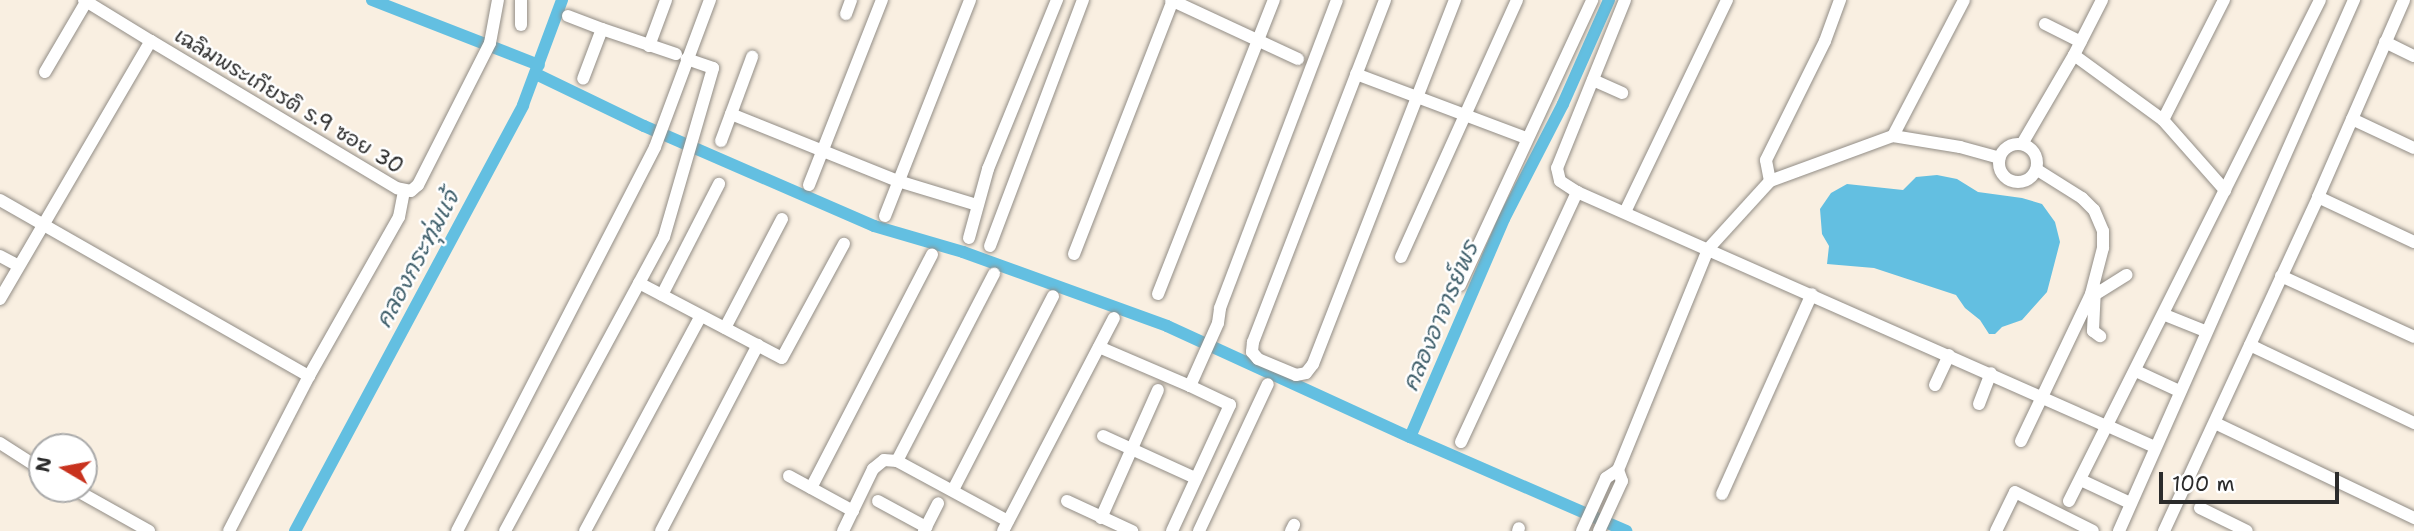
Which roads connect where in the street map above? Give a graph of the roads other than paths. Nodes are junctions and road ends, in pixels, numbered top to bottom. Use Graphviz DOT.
graph roads {
  1 [pos="498,0"];
  2 [pos="522,0"];
  3 [pos="666,0"];
  4 [pos="710,0"];
  5 [pos="851,0"];
  6 [pos="882,0"];
  7 [pos="970,0"];
  8 [pos="1057,0"];
  9 [pos="1083,0"];
  10 [pos="1172,0"];
  11 [pos="1274,0"];
  12 [pos="1337,0"];
  13 [pos="1385,0"];
  14 [pos="1455,0"];
  15 [pos="1517,0"];
  16 [pos="1592,0"];
  17 [pos="1625,0"];
  18 [pos="1727,0"];
  19 [pos="1840,0"];
  20 [pos="1964,0"];
  21 [pos="2102,0"];
  22 [pos="2224,0"];
  23 [pos="2320,0"];
  24 [pos="2354,0"];
  25 [pos="2404,0"];
  26 [pos="85,1"];
  27 [pos="846,14"];
  28 [pos="568,16"];
  29 [pos="2045,24"];
  30 [pos="521,25"];
  31 [pos="601,29"];
  32 [pos="1257,40"];
  33 [pos="151,41"];
  34 [pos="2081,42"];
  35 [pos="2385,42"];
  36 [pos="649,46"];
  37 [pos="2074,55"];
  38 [pos="2414,56"];
  39 [pos="682,57"];
  40 [pos="752,57"];
  41 [pos="1298,59"];
  42 [pos="45,72"];
  43 [pos="1356,74"];
  44 [pos="583,79"];
  45 [pos="1593,80"];
  46 [pos="1622,93"];
  47 [pos="1418,97"];
  48 [pos="1466,113"];
  49 [pos="731,114"];
  50 [pos="2352,119"];
  51 [pos="2163,120"];
  52 [pos="1893,136"];
  53 [pos="1526,138"];
  54 [pos="721,141"];
  55 [pos="2022,145"];
  56 [pos="2414,148"];
  57 [pos="824,151"];
  58 [pos="2000,159"];
  59 [pos="2036,169"];
  60 [pos="898,181"];
  61 [pos="1770,181"];
  62 [pos="719,184"];
  63 [pos="809,185"];
  64 [pos="2225,190"];
  65 [pos="404,191"];
  66 [pos="1577,192"];
  67 [pos="2318,197"];
  68 [pos="0,200"];
  69 [pos="977,205"];
  70 [pos="1625,212"];
  71 [pos="885,216"];
  72 [pos="782,219"];
  73 [pos="43,225"];
  74 [pos="969,238"];
  75 [pos="2414,242"];
  76 [pos="844,244"];
  77 [pos="990,246"];
  78 [pos="1708,249"];
  79 [pos="1073,254"];
  80 [pos="932,255"];
  81 [pos="0,256"];
  82 [pos="1401,257"];
  83 [pos="19,266"];
  84 [pos="994,274"];
  85 [pos="2126,275"];
  86 [pos="2281,275"];
  87 [pos="639,283"];
  88 [pos="1460,285"];
  89 [pos="2095,288"];
  90 [pos="1158,294"];
  91 [pos="1812,294"];
  92 [pos="662,295"];
  93 [pos="1053,296"];
  94 [pos="0,299"];
  95 [pos="2165,315"];
  96 [pos="701,316"];
  97 [pos="1114,318"];
  98 [pos="726,328"];
  99 [pos="2205,331"];
  100 [pos="2100,336"];
  101 [pos="2414,337"];
  102 [pos="758,345"];
  103 [pos="2250,345"];
  104 [pos="1099,347"];
  105 [pos="1950,355"];
  106 [pos="2136,372"];
  107 [pos="1991,373"];
  108 [pos="309,376"];
  109 [pos="1268,384"];
  110 [pos="1935,385"];
  111 [pos="1190,386"];
  112 [pos="1158,390"];
  113 [pos="2179,391"];
  114 [pos="2041,396"];
  115 [pos="1979,404"];
  116 [pos="2215,422"];
  117 [pos="2414,423"];
  118 [pos="2108,427"];
  119 [pos="1103,436"];
  120 [pos="2021,441"];
  121 [pos="1461,442"];
  122 [pos="0,443"];
  123 [pos="2155,447"];
  124 [pos="1130,449"];
  125 [pos="28,461"];
  126 [pos="897,461"];
  127 [pos="1618,470"];
  128 [pos="789,476"];
  129 [pos="1195,478"];
  130 [pos="2082,481"];
  131 [pos="811,488"];
  132 [pos="953,490"];
  133 [pos="1723,494"];
  134 [pos="878,501"];
  135 [pos="1067,501"];
  136 [pos="2069,501"];
  137 [pos="98,502"];
  138 [pos="938,503"];
  139 [pos="2130,503"];
  140 [pos="2200,508"];
  141 [pos="853,511"];
  142 [pos="1101,517"];
  143 [pos="2414,519"];
  144 [pos="1005,526"];
  145 [pos="2072,526"];
  146 [pos="925,529"];
  147 [pos="149,531"];
  148 [pos="229,531"];
  149 [pos="457,531"];
  150 [pos="505,531"];
  151 [pos="585,531"];
  152 [pos="660,531"];
  153 [pos="843,531"];
  154 [pos="1132,531"];
  155 [pos="1172,531"];
  156 [pos="1199,531"];
  157 [pos="1582,531"];
  158 [pos="1599,531"];
  159 [pos="1996,531"];
  160 [pos="2092,531"];
  161 [pos="2119,531"];
  162 [pos="2164,531"];
  163 [pos="2247,531"];
  1 -- 65 [label="street, เฉลิมพระเกียรติ ร.9 ซอย 30"];
  2 -- 30 [label="street"];
  3 -- 36 [label="street"];
  4 -- 39 [label="street"];
  5 -- 27 [label="street"];
  6 -- 57 [label="street"];
  7 -- 60 [label="street"];
  8 -- 69 [label="street"];
  9 -- 77 [label="street"];
  10 -- 32 [label="street"];
  10 -- 79 [label="street"];
  11 -- 32 [label="street"];
  12 -- 111 [label="street"];
  13 -- 43 [label="street"];
  14 -- 47 [label="street"];
  15 -- 48 [label="street"];
  16 -- 53 [label="street"];
  17 -- 45 [label="street"];
  18 -- 70 [label="street"];
  19 -- 61 [label="street"];
  20 -- 52 [label="street"];
  21 -- 34 [label="street"];
  22 -- 51 [label="street"];
  23 -- 64 [label="street"];
  24 -- 99 [label="street"];
  25 -- 35 [label="street"];
  26 -- 33 [label="street"];
  26 -- 42 [label="street"];
  28 -- 31 [label="street"];
  29 -- 34 [label="street"];
  31 -- 36 [label="street"];
  31 -- 44 [label="street"];
  32 -- 41 [label="street"];
  32 -- 90 [label="street"];
  33 -- 65 [label="street, เฉลิมพระเกียรติ ร.9 ซอย 30"];
  33 -- 73 [label="street, เฉลิมพระเกียรติ ร.9 ซอย 30"];
  34 -- 37 [label="street"];
  35 -- 38 [label="street"];
  35 -- 50 [label="street"];
  36 -- 39 [label="street"];
  37 -- 51 [label="street"];
  37 -- 55 [label="street"];
  39 -- 87 [label="street"];
  39 -- 149 [label="street"];
  40 -- 49 [label="street"];
  43 -- 47 [label="street"];
  43 -- 47 [label="street"];
  45 -- 46 [label="street"];
  45 -- 66 [label="street"];
  47 -- 48 [label="street"];
  48 -- 53 [label="street"];
  48 -- 82 [label="street"];
  49 -- 54 [label="street"];
  49 -- 57 [label="street"];
  50 -- 56 [label="street"];
  50 -- 67 [label="street"];
  51 -- 64 [label="street"];
  52 -- 58 [label="street"];
  52 -- 61 [label="street"];
  53 -- 88 [label="street"];
  55 -- 58 [label="street"];
  55 -- 59 [label="street"];
  57 -- 60 [label="street"];
  57 -- 63 [label="street"];
  58 -- 59 [label="street"];
  59 -- 89 [label="street"];
  60 -- 69 [label="street"];
  60 -- 71 [label="street"];
  61 -- 78 [label="street"];
  62 -- 92 [label="street"];
  64 -- 118 [label="street"];
  65 -- 108 [label="street"];
  66 -- 70 [label="street"];
  66 -- 121 [label="street"];
  67 -- 75 [label="street"];
  67 -- 86 [label="street"];
  68 -- 73 [label="street"];
  69 -- 74 [label="street"];
  70 -- 78 [label="street"];
  72 -- 98 [label="street"];
  73 -- 83 [label="street, เฉลิมพระเกียรติ ร.9 ซอย 30"];
  73 -- 108 [label="street"];
  76 -- 102 [label="street"];
  78 -- 91 [label="street"];
  78 -- 127 [label="street"];
  80 -- 131 [label="street"];
  81 -- 83 [label="street"];
  83 -- 94 [label="street, เฉลิมพระเกียรติ ร.9 ซอย 30"];
  84 -- 126 [label="street"];
  85 -- 89 [label="street"];
  86 -- 101 [label="street"];
  86 -- 103 [label="street"];
  87 -- 92 [label="street"];
  87 -- 150 [label="street"];
  89 -- 100 [label="street"];
  89 -- 114 [label="street"];
  91 -- 105 [label="street"];
  91 -- 133 [label="street"];
  92 -- 96 [label="street"];
  93 -- 132 [label="street"];
  95 -- 99 [label="street"];
  96 -- 98 [label="street"];
  96 -- 151 [label="street"];
  97 -- 104 [label="street"];
  98 -- 102 [label="street"];
  99 -- 113 [label="street"];
  102 -- 152 [label="street"];
  103 -- 116 [label="street"];
  103 -- 117 [label="street"];
  104 -- 111 [label="street"];
  104 -- 144 [label="street"];
  105 -- 107 [label="street"];
  105 -- 110 [label="street"];
  106 -- 113 [label="street"];
  107 -- 114 [label="street"];
  107 -- 115 [label="street"];
  108 -- 148 [label="street"];
  109 -- 156 [label="street"];
  111 -- 129 [label="street"];
  112 -- 124 [label="street"];
  113 -- 123 [label="street"];
  114 -- 118 [label="street"];
  114 -- 120 [label="street"];
  116 -- 143 [label="street"];
  116 -- 162 [label="street"];
  118 -- 123 [label="street"];
  118 -- 136 [label="street"];
  119 -- 124 [label="street"];
  122 -- 125 [label="street"];
  123 -- 139 [label="street"];
  124 -- 129 [label="street"];
  124 -- 142 [label="street"];
  126 -- 132 [label="street"];
  126 -- 141 [label="street"];
  127 -- 157 [label="street"];
  127 -- 158 [label="street"];
  128 -- 131 [label="street"];
  129 -- 155 [label="street"];
  130 -- 139 [label="street"];
  131 -- 141 [label="street"];
  132 -- 144 [label="street"];
  134 -- 146 [label="street"];
  135 -- 142 [label="street"];
  137 -- 147 [label="street"];
  138 -- 146 [label="street"];
  139 -- 161 [label="street"];
  140 -- 163 [label="street"];
  141 -- 153 [label="street"];
  142 -- 154 [label="street"];
  145 -- 159 [label="street"];
  145 -- 160 [label="street"];
}
